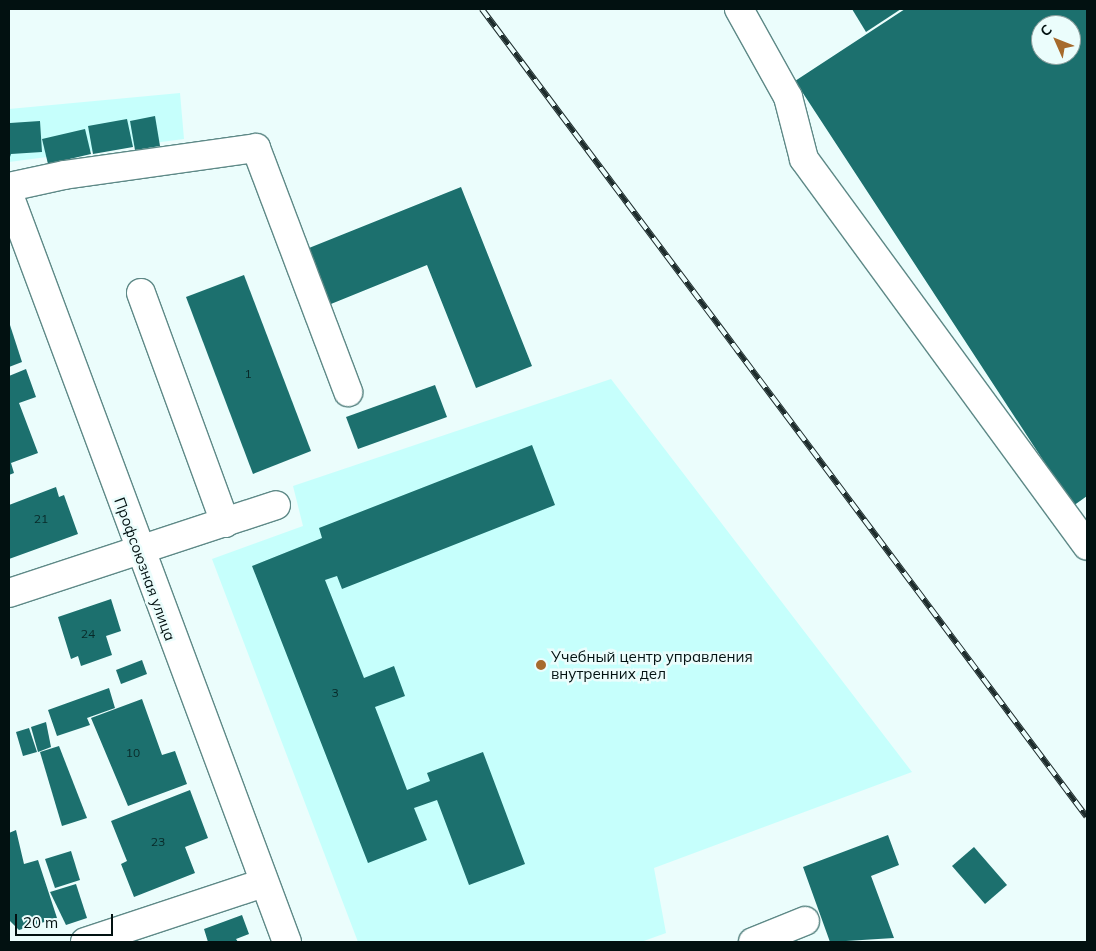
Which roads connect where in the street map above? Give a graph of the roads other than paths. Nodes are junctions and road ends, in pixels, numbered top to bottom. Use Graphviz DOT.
graph roads {
  1 [pos="739,9"];
  2 [pos="9,188"];
  3 [pos="9,195"];
  4 [pos="141,292"];
  5 [pos="348,392"];
  6 [pos="276,505"];
  7 [pos="225,523"];
  8 [pos="1087,545"];
  9 [pos="138,552"];
  10 [pos="9,593"];
  11 [pos="263,883"];
  12 [pos="805,921"];
  13 [pos="85,942"];
  14 [pos="287,942"];
  15 [pos="753,942"];
  1 -- 8 [label="street"];
  2 -- 5 [label="street"];
  3 -- 9 [label="street, Профсоюзная улица"];
  4 -- 7 [label="street"];
  6 -- 7 [label="street"];
  7 -- 9 [label="street"];
  9 -- 10 [label="street"];
  9 -- 11 [label="street, Профсоюзная улица"];
  11 -- 13 [label="street"];
  11 -- 14 [label="street, Профсоюзная улица"];
  12 -- 15 [label="street"];
}
